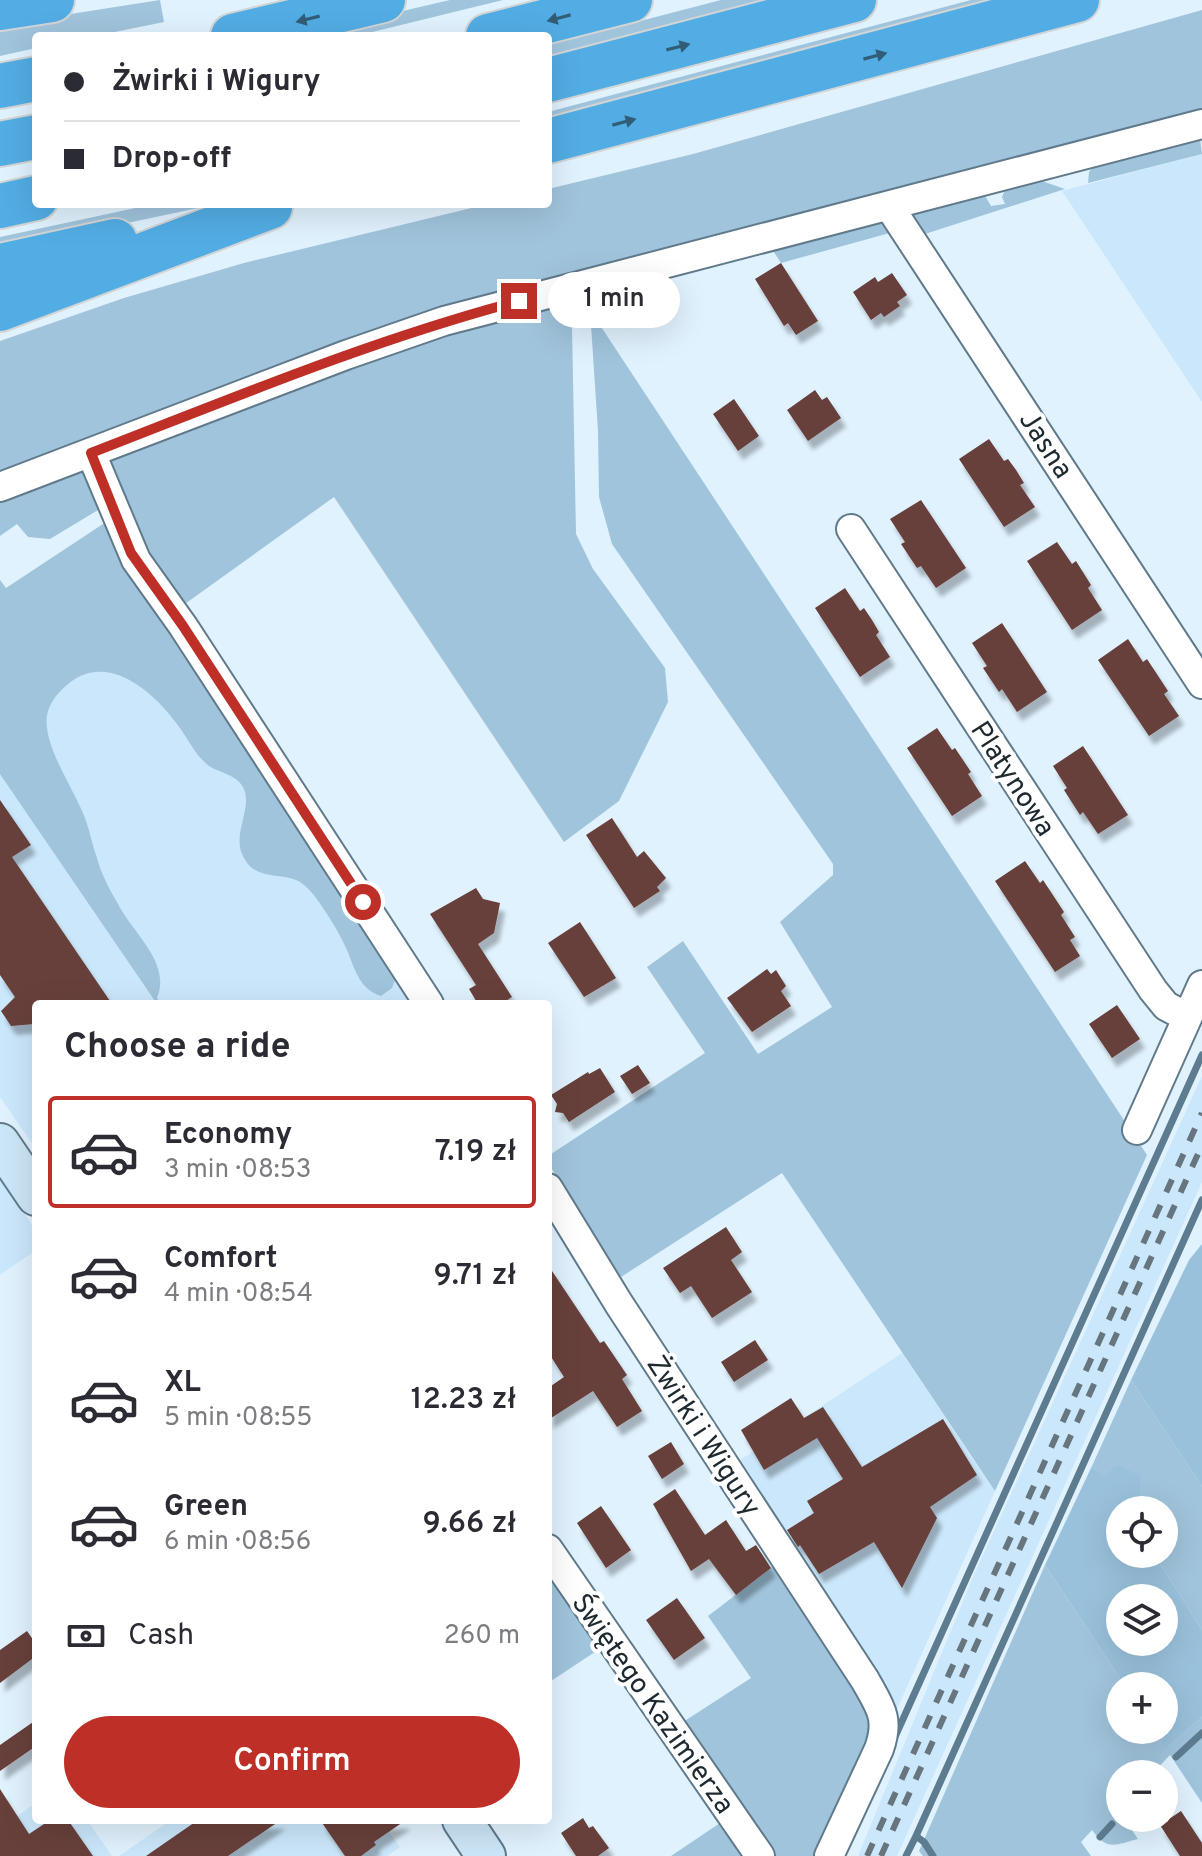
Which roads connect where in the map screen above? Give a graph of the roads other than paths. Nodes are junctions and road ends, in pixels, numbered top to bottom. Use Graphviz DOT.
graph roads {
  1 [pos="52,0"];
  2 [pos="383,0"];
  3 [pos="630,0"];
  4 [pos="854,0"];
  5 [pos="1077,0"];
  6 [pos="0,8"];
  7 [pos="250,32"];
  8 [pos="504,32"];
  9 [pos="552,79"];
  10 [pos="32,80"];
  11 [pos="0,86"];
  12 [pos="1202,124"];
  13 [pos="32,138"];
  14 [pos="552,140"];
  15 [pos="0,144"];
  16 [pos="32,199"];
  17 [pos="0,206"];
  18 [pos="889,206"];
  19 [pos="262,208"];
  20 [pos="268,208"];
  21 [pos="0,266"];
  22 [pos="0,309"];
  23 [pos="91,453"];
  24 [pos="0,487"];
  25 [pos="851,529"];
  26 [pos="1202,684"];
  27 [pos="1202,985"];
  28 [pos="426,1000"];
  29 [pos="1187,1017"];
  30 [pos="1137,1130"];
  31 [pos="0,1143"];
  32 [pos="32,1190"];
  33 [pos="552,1195"];
  34 [pos="552,1555"];
  35 [pos="465,1824"];
  36 [pos="486,1856"];
  37 [pos="760,1856"];
  38 [pos="829,1856"];
  1 -- 6 [label="highway"];
  2 -- 7 [label="highway, one-way"];
  3 -- 8 [label="highway, one-way"];
  9 -- 4 [label="highway, one-way"];
  14 -- 5 [label="highway, one-way"];
  10 -- 11 [label="highway"];
  12 -- 18 [label="street"];
  13 -- 15 [label="highway"];
  16 -- 17 [label="highway"];
  18 -- 23 [label="street"];
  18 -- 26 [label="street, Jasna"];
  19 -- 21 [label="highway"];
  20 -- 22 [label="highway"];
  23 -- 24 [label="street"];
  23 -- 28 [label="street"];
  25 -- 29 [label="street, Platynowa"];
  27 -- 29 [label="street"];
  29 -- 30 [label="street"];
  31 -- 32 [label="street"];
  33 -- 38 [label="street, Żwirki i Wigury"];
  34 -- 37 [label="street, Świętego Kazimierza"];
  35 -- 36 [label="street"];
}
